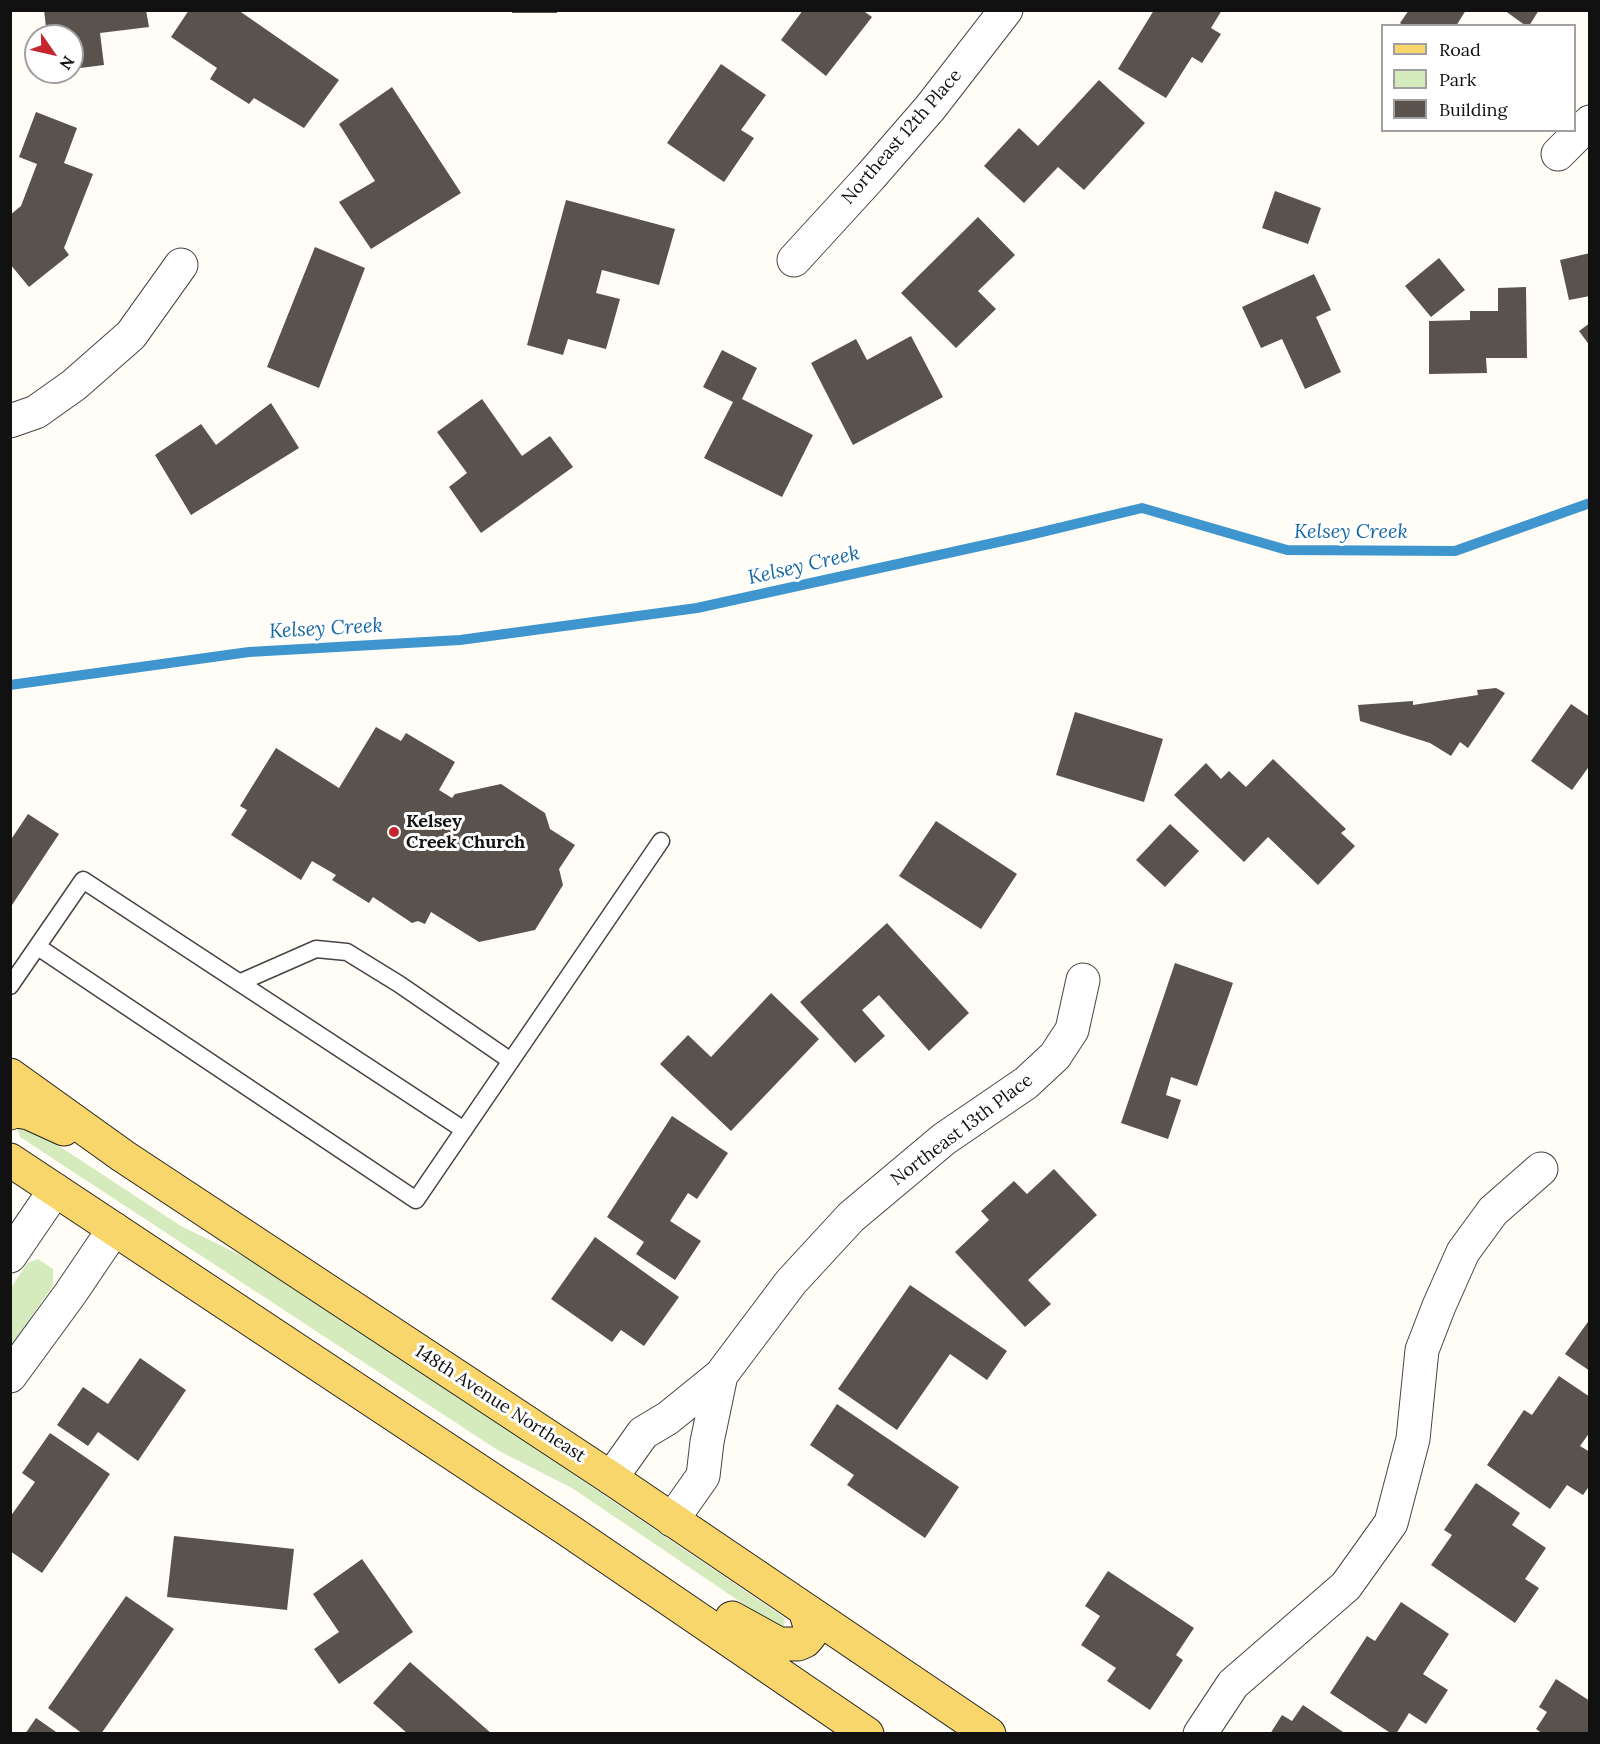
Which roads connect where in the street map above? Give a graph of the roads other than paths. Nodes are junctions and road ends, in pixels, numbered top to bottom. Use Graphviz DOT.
graph roads {
  1 [pos="1006,10"];
  2 [pos="1590,122"];
  3 [pos="1558,154"];
  4 [pos="794,260"];
  5 [pos="181,265"];
  6 [pos="10,422"];
  7 [pos="661,842"];
  8 [pos="38,947"];
  9 [pos="1083,980"];
  10 [pos="241,982"];
  11 [pos="10,986"];
  12 [pos="511,1061"];
  13 [pos="10,1075"];
  14 [pos="10,1113"];
  15 [pos="464,1130"];
  16 [pos="123,1156"];
  17 [pos="10,1160"];
  18 [pos="1541,1169"];
  19 [pos="55,1190"];
  20 [pos="114,1229"];
  21 [pos="10,1257"];
  22 [pos="10,1376"];
  23 [pos="721,1376"];
  24 [pos="611,1478"];
  25 [pos="672,1520"];
  26 [pos="627,1569"];
  27 [pos="805,1610"];
  28 [pos="867,1734"];
  29 [pos="989,1734"];
  30 [pos="1200,1734"];
  1 -- 4 [label="street, Northeast 12th Place"];
  2 -- 3 [label="street"];
  5 -- 6 [label="street"];
  7 -- 12 [label="lane"];
  8 -- 10 [label="lane"];
  8 -- 11 [label="lane"];
  8 -- 15 [label="lane"];
  9 -- 23 [label="street, Northeast 13th Place"];
  10 -- 12 [label="lane"];
  10 -- 15 [label="lane"];
  12 -- 15 [label="lane"];
  13 -- 16 [label="main road, 148th Avenue Northeast"];
  14 -- 16 [label="main road"];
  16 -- 24 [label="main road, 148th Avenue Northeast"];
  17 -- 19 [label="main road"];
  18 -- 30 [label="street"];
  19 -- 20 [label="main road"];
  19 -- 21 [label="street"];
  20 -- 22 [label="street"];
  20 -- 26 [label="main road"];
  23 -- 24 [label="street, Northeast 13th Place"];
  23 -- 25 [label="street, Northeast 13th Place"];
  24 -- 25 [label="main road, 148th Avenue Northeast"];
  25 -- 27 [label="main road, 148th Avenue Northeast"];
  26 -- 27 [label="main road"];
  26 -- 28 [label="main road"];
  27 -- 29 [label="main road, 148th Avenue Northeast"];
}
